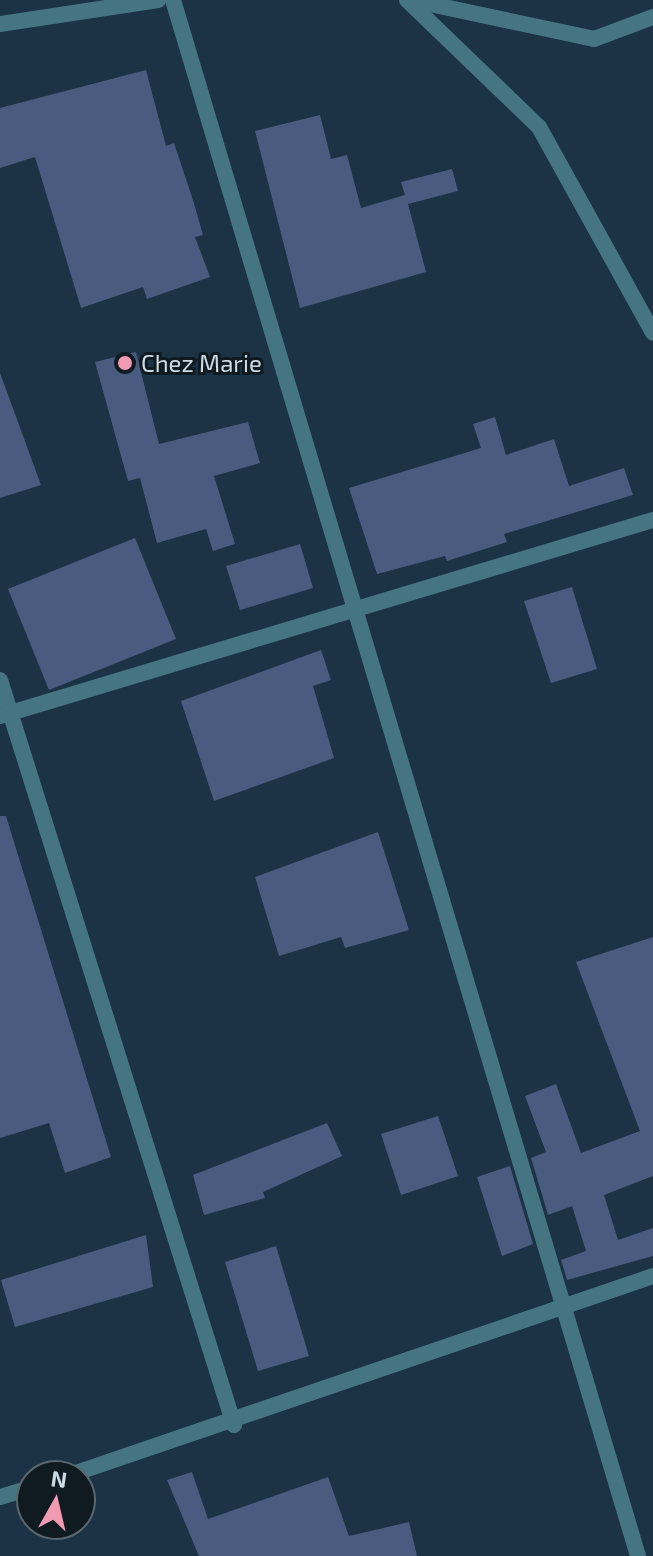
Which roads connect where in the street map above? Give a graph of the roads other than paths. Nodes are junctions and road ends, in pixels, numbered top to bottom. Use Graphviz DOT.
graph roads {
  1 [pos="158,0"];
  2 [pos="173,0"];
  3 [pos="409,0"];
  4 [pos="653,17"];
  5 [pos="0,24"];
  6 [pos="653,333"];
  7 [pos="653,520"];
  8 [pos="356,611"];
  9 [pos="0,680"];
  10 [pos="4,714"];
  11 [pos="653,1276"];
  12 [pos="565,1308"];
  13 [pos="234,1425"];
  14 [pos="96,1467"];
  15 [pos="638,1556"];
  1 -- 5 [label="street"];
  2 -- 8 [label="street"];
  3 -- 4 [label="street"];
  3 -- 6 [label="street"];
  7 -- 8 [label="street"];
  8 -- 10 [label="street"];
  8 -- 12 [label="street"];
  9 -- 10 [label="street"];
  10 -- 13 [label="street"];
  11 -- 12 [label="street"];
  12 -- 13 [label="street"];
  12 -- 15 [label="street"];
  13 -- 14 [label="street"];
}
